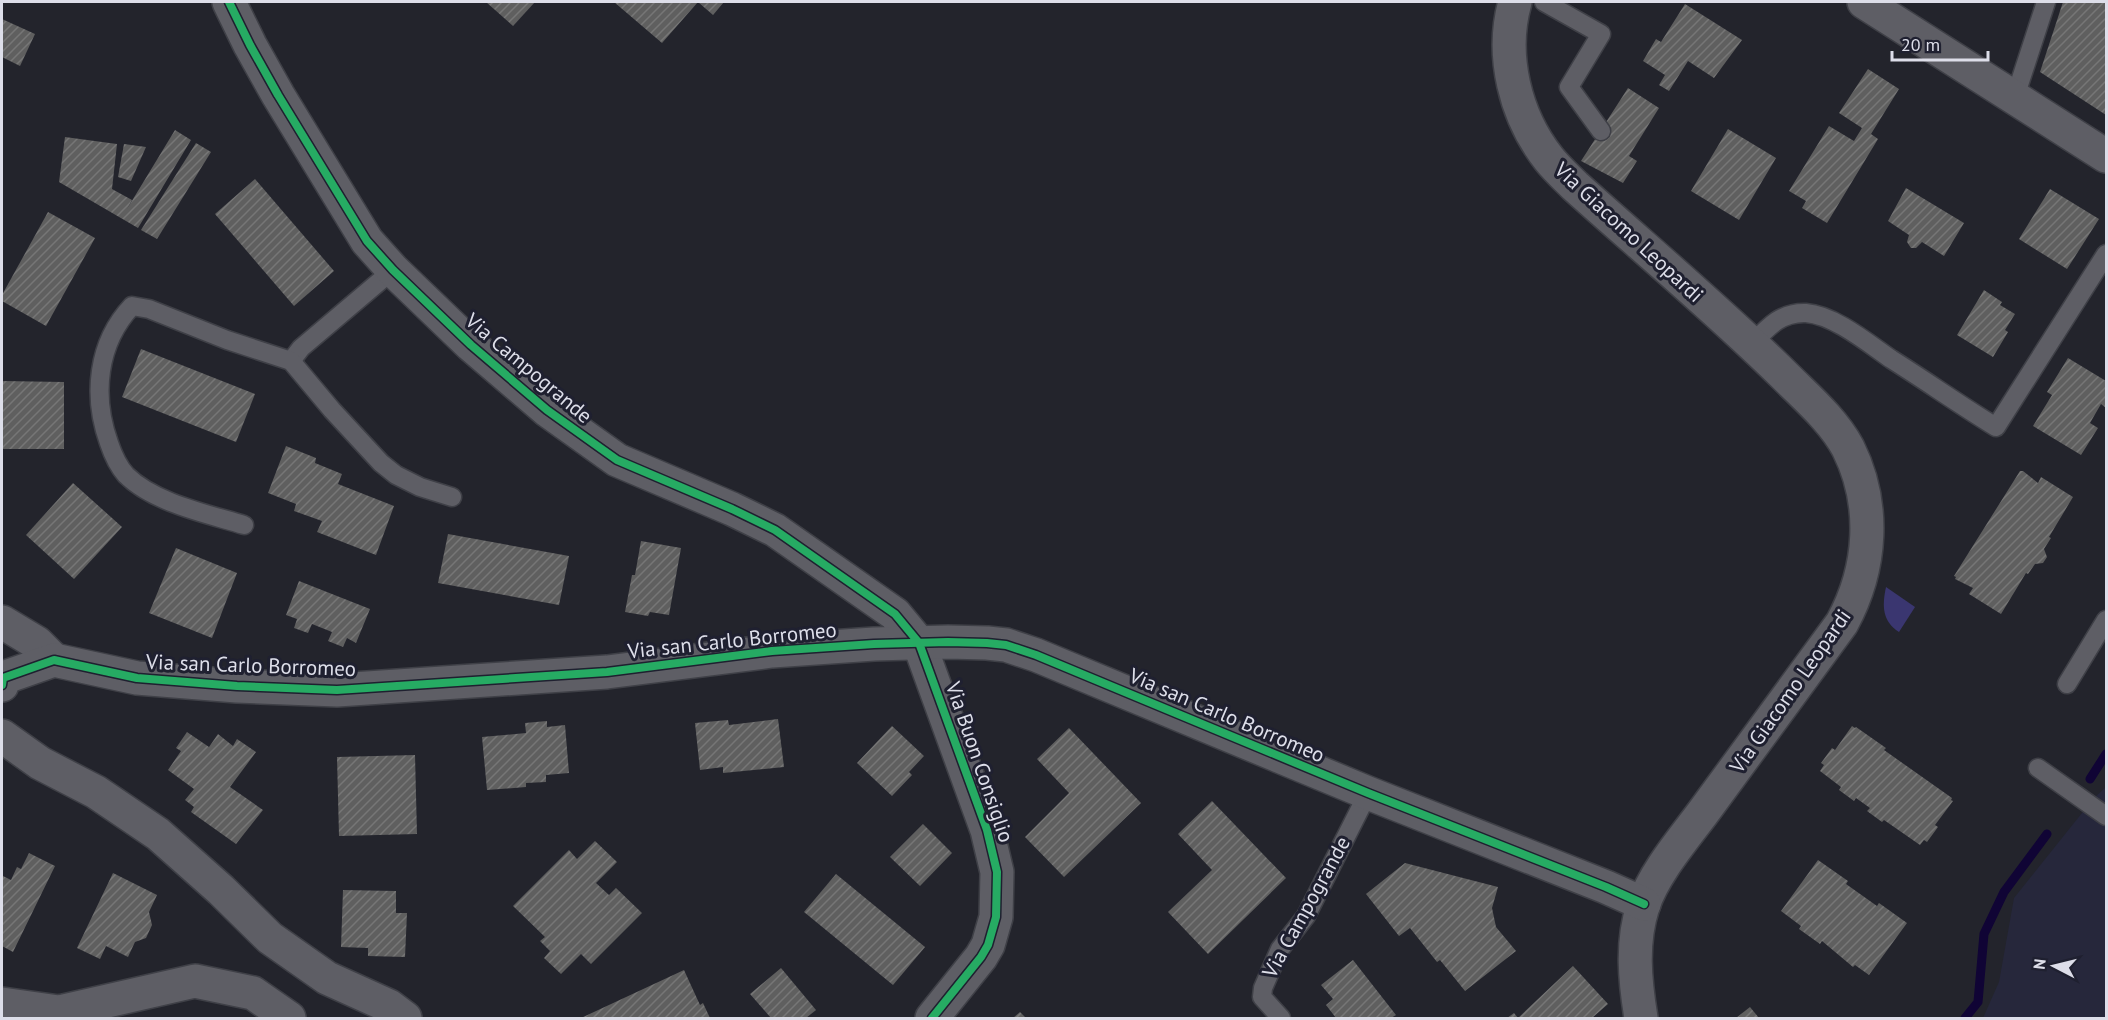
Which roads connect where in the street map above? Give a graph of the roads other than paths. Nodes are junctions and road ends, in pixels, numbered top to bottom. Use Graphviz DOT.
graph roads {
  1 [pos="229,2"];
  2 [pos="1515,2"];
  3 [pos="1544,2"];
  4 [pos="2046,2"];
  5 [pos="1874,4"];
  6 [pos="2015,97"];
  7 [pos="1601,131"];
  8 [pos="2106,156"];
  9 [pos="2106,254"];
  10 [pos="393,270"];
  11 [pos="1752,344"];
  12 [pos="291,361"];
  13 [pos="452,497"];
  14 [pos="244,525"];
  15 [pos="2106,620"];
  16 [pos="2,622"];
  17 [pos="919,643"];
  18 [pos="54,660"];
  19 [pos="2067,684"];
  20 [pos="2,686"];
  21 [pos="2,736"];
  22 [pos="2038,768"];
  23 [pos="1368,793"];
  24 [pos="2106,816"];
  25 [pos="1644,904"];
  26 [pos="2,1004"];
  27 [pos="288,1018"];
  28 [pos="405,1018"];
  29 [pos="933,1018"];
  30 [pos="1281,1018"];
  31 [pos="1641,1018"];
  1 -- 10 [label="street, Via Campogrande"];
  2 -- 11 [label="street, Via Giacomo Leopardi"];
  3 -- 7 [label="lane"];
  4 -- 6 [label="lane"];
  5 -- 6 [label="street"];
  6 -- 8 [label="street"];
  9 -- 11 [label="lane"];
  10 -- 12 [label="lane"];
  10 -- 17 [label="street, Via Campogrande"];
  11 -- 25 [label="street, Via Giacomo Leopardi"];
  12 -- 13 [label="lane"];
  12 -- 14 [label="lane"];
  15 -- 19 [label="lane"];
  16 -- 18 [label="street"];
  17 -- 18 [label="street, Via san Carlo Borromeo"];
  17 -- 23 [label="street, Via san Carlo Borromeo"];
  17 -- 29 [label="street, Via Buon Consiglio"];
  18 -- 20 [label="street"];
  21 -- 28 [label="street"];
  22 -- 24 [label="lane"];
  23 -- 25 [label="street, Via san Carlo Borromeo"];
  23 -- 30 [label="lane, Via Campogrande"];
  25 -- 31 [label="street, Via Giacomo Leopardi"];
  26 -- 27 [label="street"];
}
